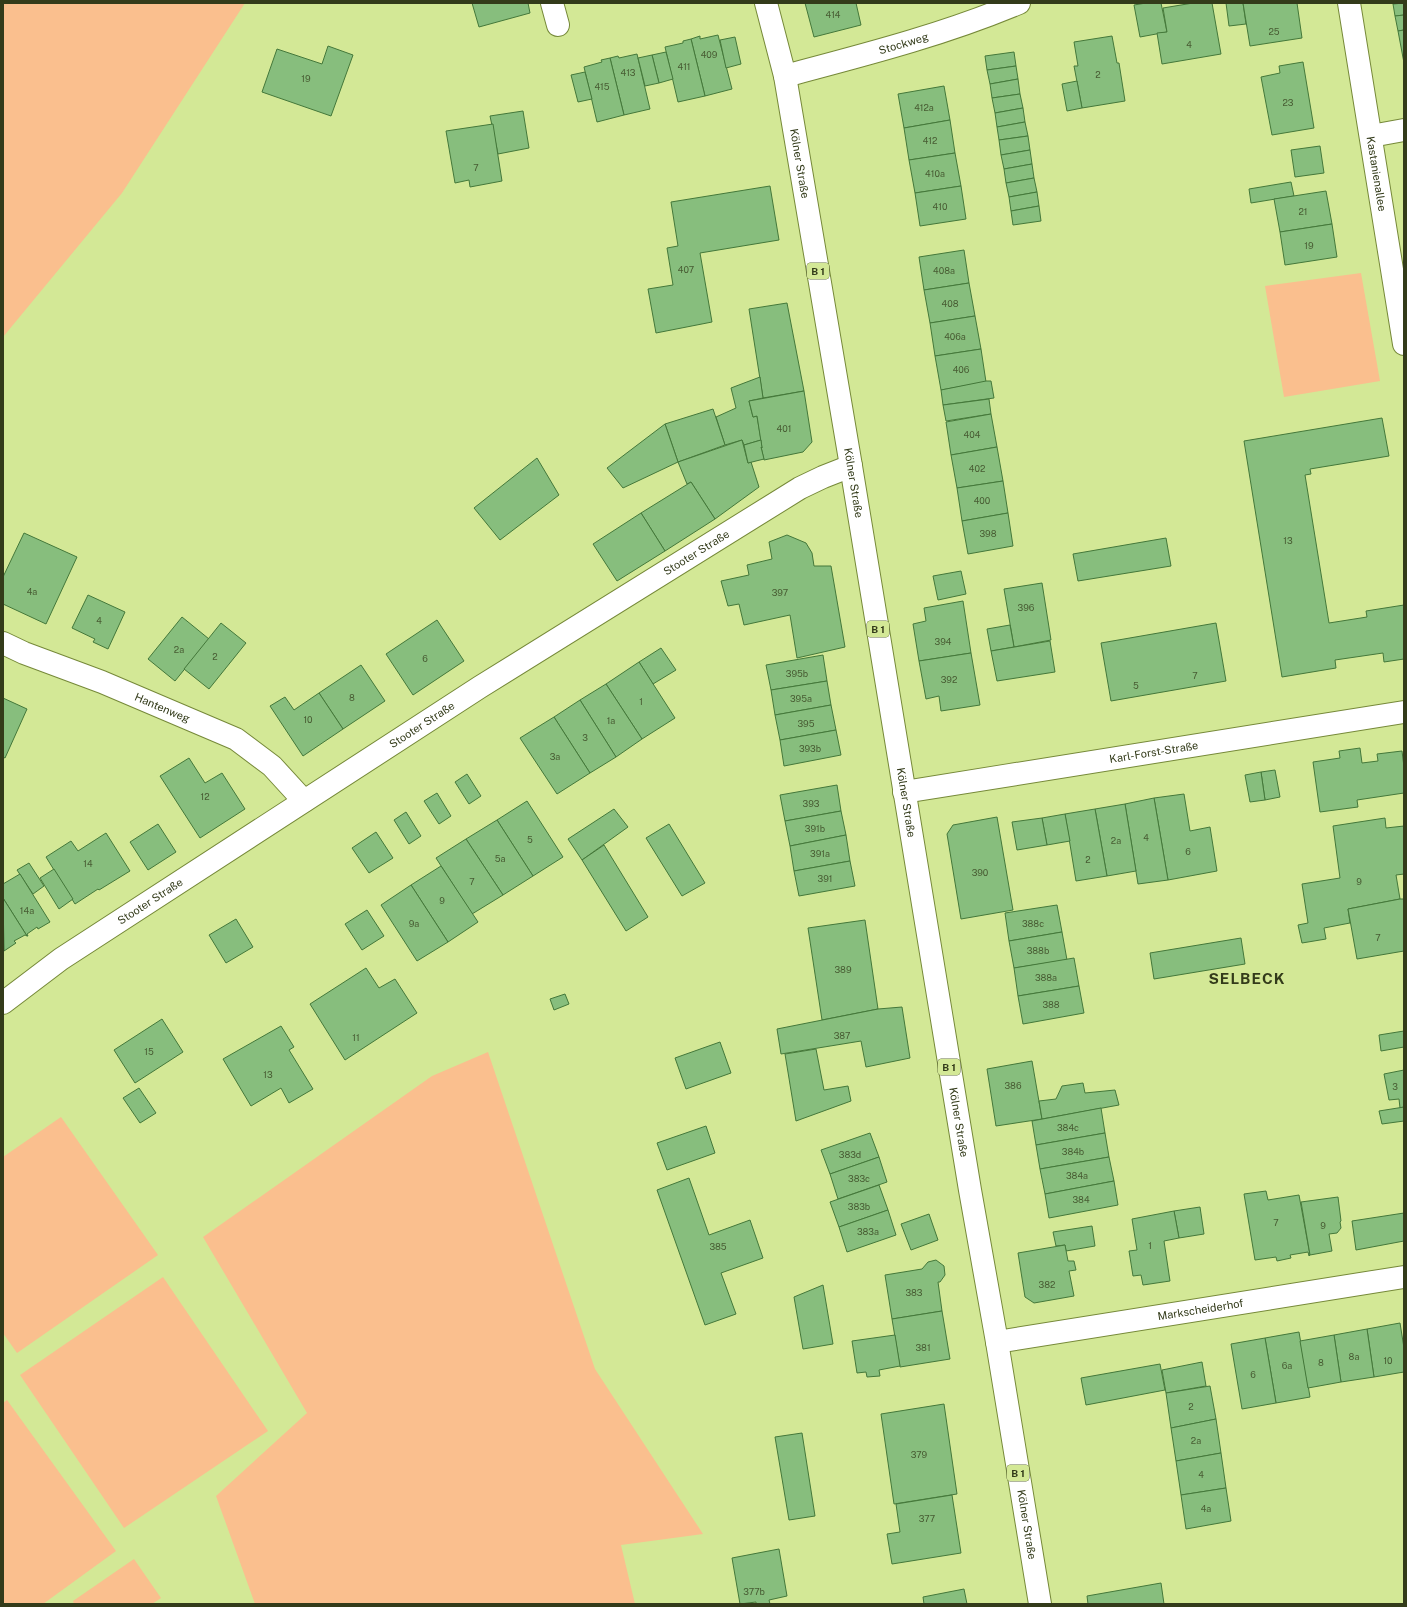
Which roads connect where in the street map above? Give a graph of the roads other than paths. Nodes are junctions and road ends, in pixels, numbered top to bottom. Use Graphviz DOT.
graph roads {
  1 [pos="552,3"];
  2 [pos="766,3"];
  3 [pos="1019,3"];
  4 [pos="1349,3"];
  5 [pos="558,25"];
  6 [pos="786,76"];
  7 [pos="1404,130"];
  8 [pos="1370,136"];
  9 [pos="1404,344"];
  10 [pos="851,466"];
  11 [pos="3,643"];
  12 [pos="1404,712"];
  13 [pos="904,792"];
  14 [pos="304,801"];
  15 [pos="3,1003"];
  16 [pos="1404,1277"];
  17 [pos="997,1342"];
  18 [pos="1040,1604"];
  1 -- 5 [label="street"];
  2 -- 6 [label="street, Kölner Straße / B 1"];
  3 -- 6 [label="street, Stockweg"];
  4 -- 8 [label="street, Kastanienallee"];
  6 -- 10 [label="street, Kölner Straße / B 1"];
  7 -- 8 [label="street"];
  8 -- 9 [label="street, Kastanienallee"];
  10 -- 13 [label="street, Kölner Straße / B 1"];
  10 -- 14 [label="street, Stooter Straße"];
  11 -- 14 [label="street, Hantenweg"];
  12 -- 13 [label="street, Karl-Forst-Straße"];
  13 -- 17 [label="street, Kölner Straße / B 1"];
  14 -- 15 [label="street, Stooter Straße"];
  16 -- 17 [label="street, Markscheiderhof"];
  17 -- 18 [label="street, Kölner Straße / B 1"];
}
